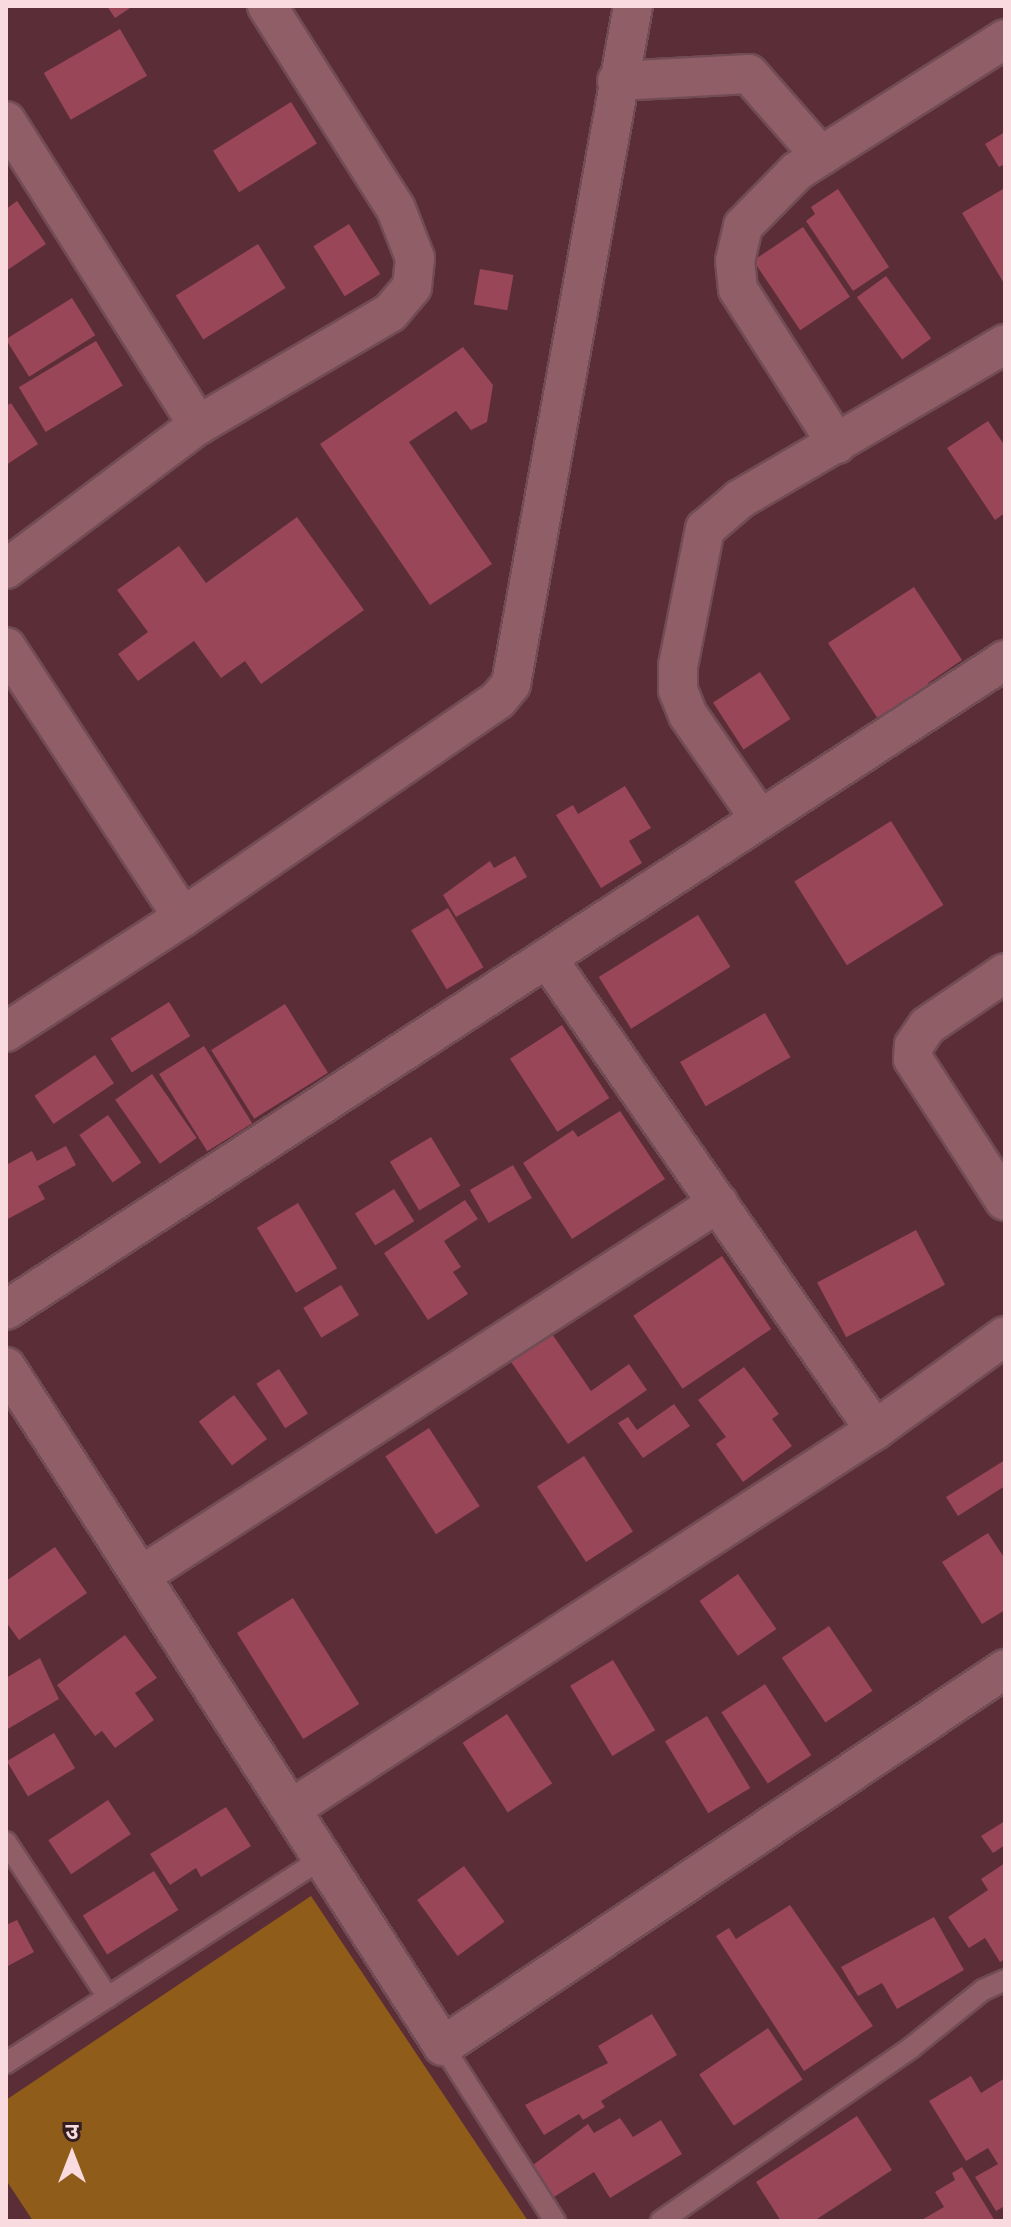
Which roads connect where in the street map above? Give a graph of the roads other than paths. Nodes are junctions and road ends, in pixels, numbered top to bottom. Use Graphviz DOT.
graph roads {
  1 [pos="267,6"];
  2 [pos="633,6"];
  3 [pos="1005,39"];
  4 [pos="617,81"];
  5 [pos="6,121"];
  6 [pos="821,156"];
  7 [pos="1005,344"];
  8 [pos="198,425"];
  9 [pos="837,444"];
  10 [pos="6,569"];
  11 [pos="6,647"];
  12 [pos="1005,660"];
  13 [pos="760,819"];
  14 [pos="183,917"];
  15 [pos="547,958"];
  16 [pos="1005,973"];
  17 [pos="6,1032"];
  18 [pos="1005,1201"];
  19 [pos="718,1203"];
  20 [pos="6,1310"];
  21 [pos="1005,1336"];
  22 [pos="6,1367"];
  23 [pos="875,1430"];
  24 [pos="142,1575"];
  25 [pos="1005,1669"];
  26 [pos="291,1809"];
  27 [pos="6,1842"];
  28 [pos="323,1858"];
  29 [pos="1005,1980"];
  30 [pos="108,1997"];
  31 [pos="443,2046"];
  32 [pos="6,2063"];
  33 [pos="555,2221"];
  34 [pos="661,2221"];
  1 -- 8 [label="street"];
  2 -- 4 [label="street"];
  3 -- 6 [label="street"];
  4 -- 6 [label="street"];
  4 -- 14 [label="street"];
  5 -- 8 [label="street"];
  6 -- 9 [label="street"];
  7 -- 9 [label="street"];
  8 -- 10 [label="street"];
  9 -- 13 [label="street"];
  11 -- 14 [label="street"];
  12 -- 13 [label="street"];
  13 -- 15 [label="street"];
  14 -- 17 [label="street"];
  15 -- 19 [label="street"];
  15 -- 20 [label="street"];
  16 -- 18 [label="street"];
  19 -- 23 [label="street"];
  19 -- 24 [label="street"];
  21 -- 23 [label="street"];
  22 -- 24 [label="street"];
  23 -- 26 [label="street"];
  24 -- 26 [label="street"];
  25 -- 31 [label="street"];
  26 -- 28 [label="street"];
  27 -- 30 [label="lane"];
  28 -- 30 [label="lane"];
  28 -- 31 [label="street"];
  29 -- 34 [label="lane"];
  30 -- 32 [label="lane"];
  31 -- 33 [label="lane"];
}
